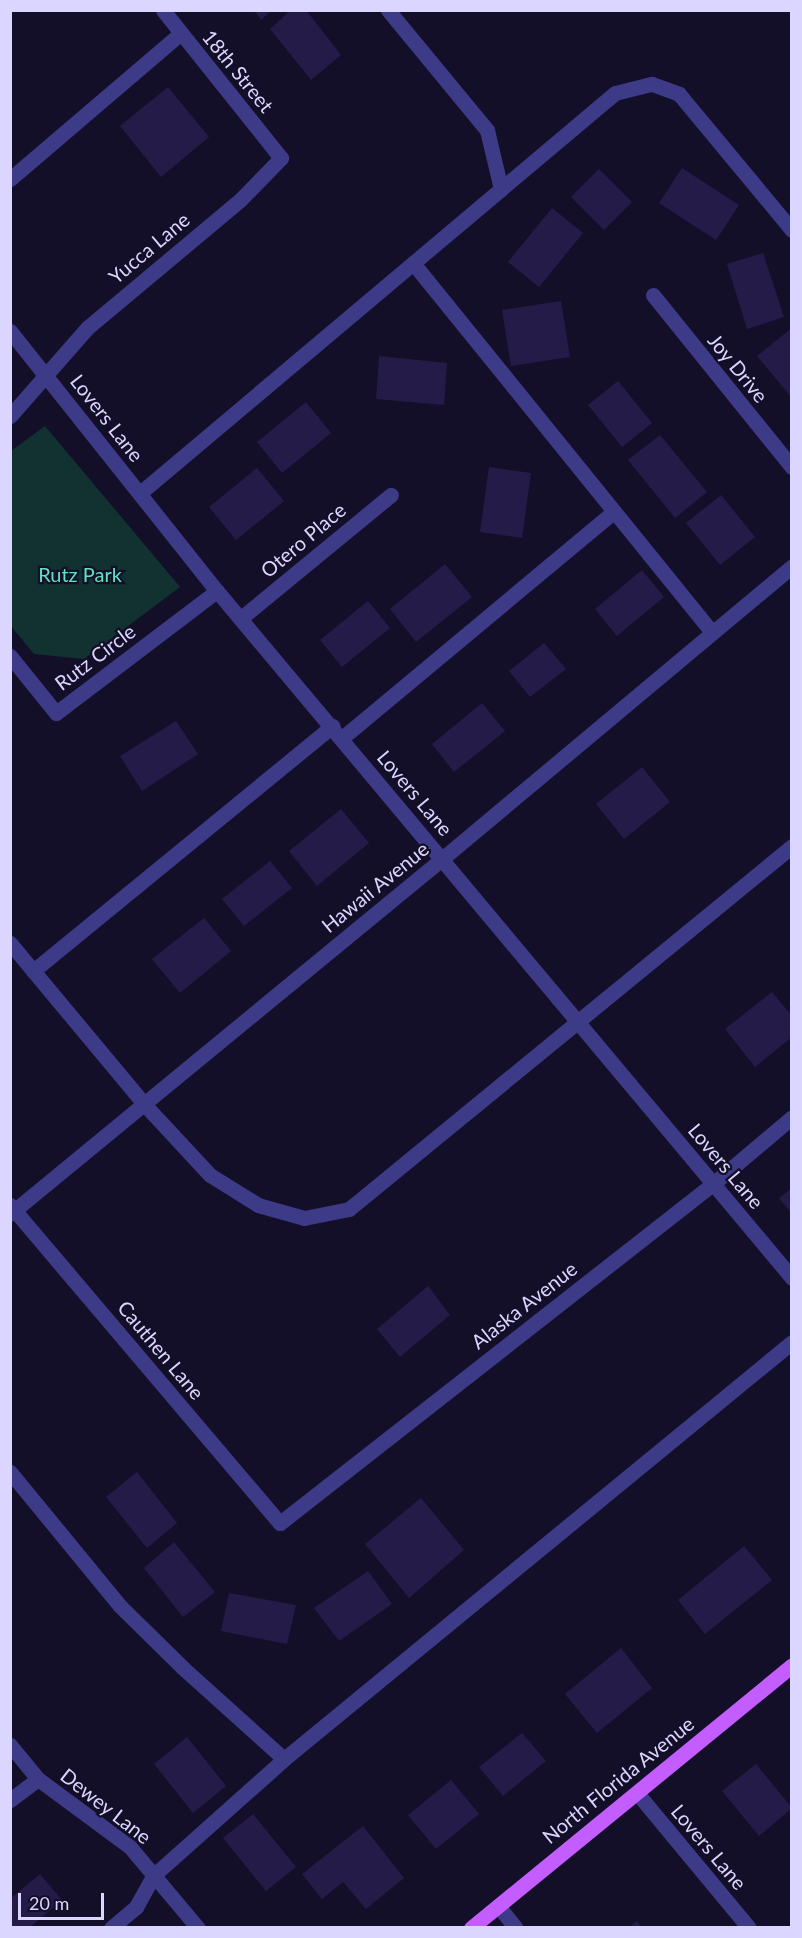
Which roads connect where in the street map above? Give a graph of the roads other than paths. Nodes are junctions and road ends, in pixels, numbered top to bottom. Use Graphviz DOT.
graph roads {
  1 [pos="163,10"];
  2 [pos="388,10"];
  3 [pos="181,33"];
  4 [pos="281,158"];
  5 [pos="10,179"];
  6 [pos="501,189"];
  7 [pos="792,230"];
  8 [pos="413,263"];
  9 [pos="653,295"];
  10 [pos="10,331"];
  11 [pos="45,373"];
  12 [pos="10,416"];
  13 [pos="792,467"];
  14 [pos="140,493"];
  15 [pos="390,495"];
  16 [pos="614,511"];
  17 [pos="792,566"];
  18 [pos="218,591"];
  19 [pos="242,618"];
  20 [pos="712,632"];
  21 [pos="10,656"];
  22 [pos="337,732"];
  23 [pos="792,846"];
  24 [pos="443,858"];
  25 [pos="10,943"];
  26 [pos="33,970"];
  27 [pos="579,1022"];
  28 [pos="144,1104"];
  29 [pos="792,1118"];
  30 [pos="714,1184"];
  31 [pos="12,1210"];
  32 [pos="792,1278"];
  33 [pos="792,1342"];
  34 [pos="10,1472"];
  35 [pos="280,1523"];
  36 [pos="792,1665"];
  37 [pos="10,1745"];
  38 [pos="284,1759"];
  39 [pos="38,1779"];
  40 [pos="637,1793"];
  41 [pos="10,1800"];
  42 [pos="154,1875"];
  43 [pos="498,1906"];
  44 [pos="111,1928"];
  45 [pos="198,1928"];
  46 [pos="471,1928"];
  47 [pos="516,1928"];
  48 [pos="749,1928"];
  1 -- 3 [label="street, 18th Street"];
  2 -- 6 [label="street"];
  3 -- 4 [label="street, 18th Street"];
  3 -- 5 [label="street"];
  4 -- 11 [label="street, Yucca Lane"];
  6 -- 7 [label="street"];
  6 -- 8 [label="street"];
  8 -- 14 [label="street"];
  8 -- 16 [label="street"];
  9 -- 13 [label="street, Joy Drive"];
  10 -- 11 [label="street, Lovers Lane"];
  11 -- 12 [label="street"];
  11 -- 14 [label="street, Lovers Lane"];
  14 -- 18 [label="street, Lovers Lane"];
  15 -- 19 [label="street, Otero Place"];
  16 -- 20 [label="street"];
  16 -- 22 [label="street"];
  17 -- 20 [label="street, Hawaii Avenue"];
  18 -- 19 [label="street, Lovers Lane"];
  18 -- 21 [label="street, Rutz Circle"];
  19 -- 22 [label="street, Lovers Lane"];
  20 -- 24 [label="street, Hawaii Avenue"];
  22 -- 24 [label="street, Lovers Lane"];
  22 -- 26 [label="street"];
  23 -- 27 [label="street"];
  24 -- 27 [label="street, Lovers Lane"];
  24 -- 28 [label="street, Hawaii Avenue"];
  25 -- 26 [label="street"];
  26 -- 28 [label="street"];
  27 -- 28 [label="street"];
  27 -- 30 [label="street, Lovers Lane"];
  28 -- 31 [label="street, Hawaii Avenue"];
  29 -- 30 [label="street, Alaska Avenue"];
  30 -- 32 [label="street, Lovers Lane"];
  30 -- 35 [label="street, Alaska Avenue"];
  31 -- 35 [label="street, Cauthen Lane"];
  33 -- 38 [label="street"];
  34 -- 38 [label="street"];
  36 -- 40 [label="main road, North Florida Avenue"];
  37 -- 39 [label="street, Dewey Lane"];
  38 -- 42 [label="street"];
  39 -- 41 [label="street"];
  39 -- 42 [label="street, Dewey Lane"];
  40 -- 43 [label="main road, North Florida Avenue"];
  40 -- 48 [label="street, Lovers Lane"];
  42 -- 44 [label="street"];
  42 -- 45 [label="street, Dewey Lane"];
  43 -- 46 [label="main road, North Florida Avenue"];
  43 -- 47 [label="street"];
}
